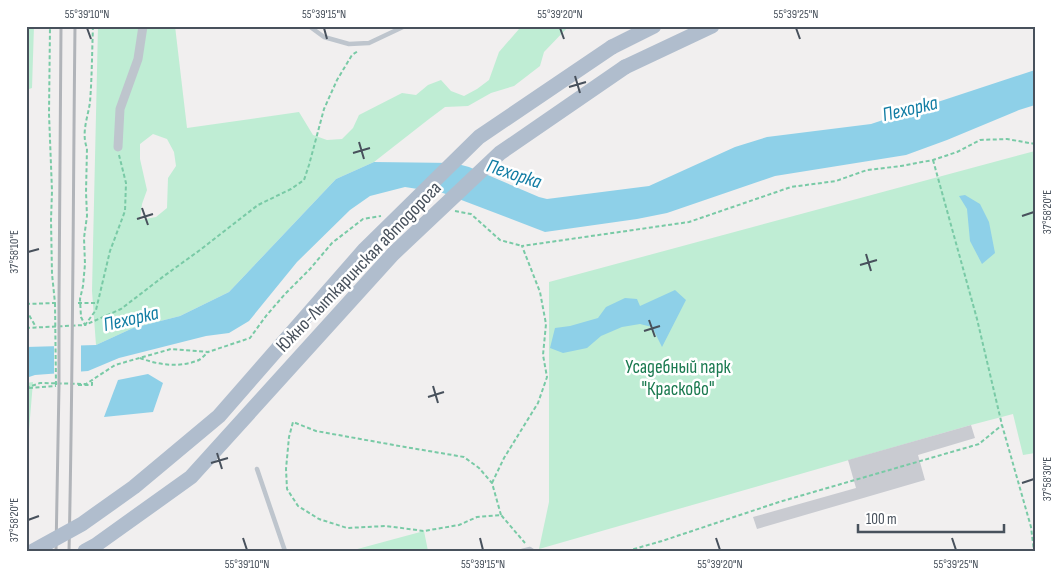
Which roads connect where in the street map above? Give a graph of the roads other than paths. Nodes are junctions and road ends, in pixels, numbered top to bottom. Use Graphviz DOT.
graph roads {
  1 [pos="143,26"];
  2 [pos="309,26"];
  3 [pos="405,26"];
  4 [pos="654,26"];
  5 [pos="712,26"];
  6 [pos="118,147"];
  7 [pos="257,469"];
  8 [pos="532,550"];
  9 [pos="32,551"];
  10 [pos="85,551"];
  11 [pos="285,551"];
  12 [pos="522,551"];
  1 -- 6 [label="street"];
  2 -- 3 [label="lane"];
  4 -- 9 [label="main road, Южно-Лыткаринская автодорога, bridge"];
  5 -- 10 [label="main road, Южно-Лыткаринская автодорога, bridge"];
  7 -- 11 [label="lane"];
  8 -- 12 [label="lane"];
}
